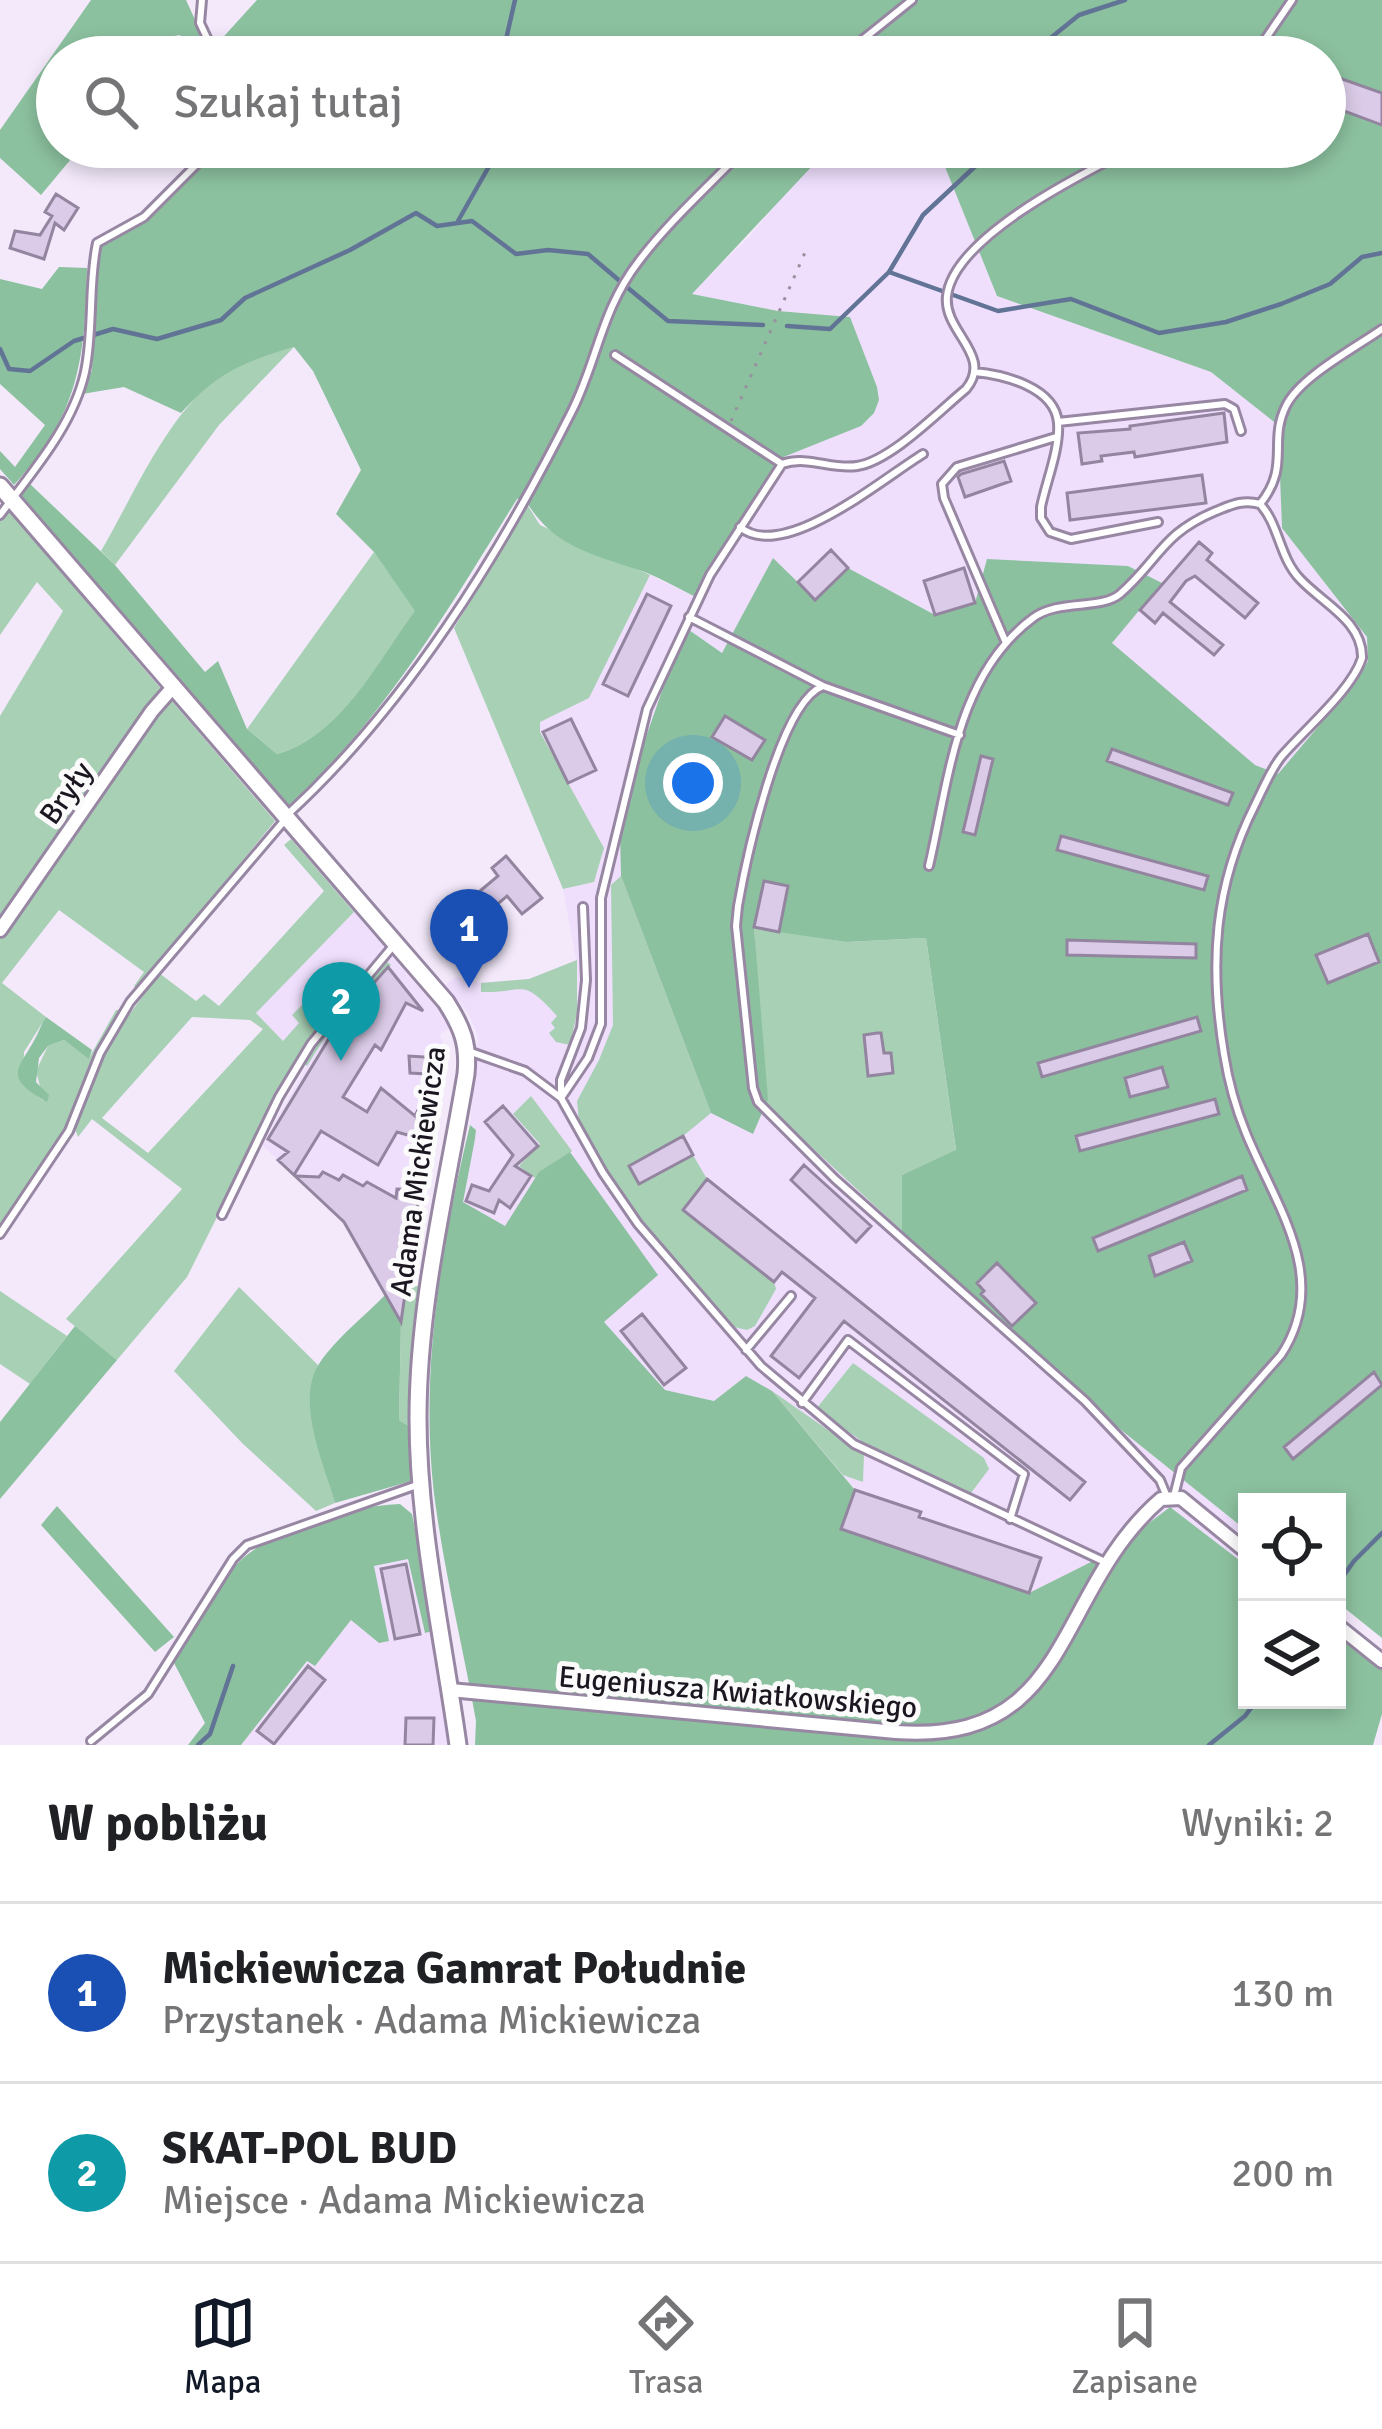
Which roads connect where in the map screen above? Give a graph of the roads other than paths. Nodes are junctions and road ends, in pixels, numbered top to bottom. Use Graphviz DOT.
graph roads {
  1 [pos="202,0"];
  2 [pos="912,0"];
  3 [pos="1292,0"];
  4 [pos="206,36"];
  5 [pos="867,36"];
  6 [pos="1267,36"];
  7 [pos="193,168"];
  8 [pos="726,168"];
  9 [pos="1094,168"];
  10 [pos="1382,329"];
  11 [pos="615,355"];
  12 [pos="975,372"];
  13 [pos="1058,422"];
  14 [pos="1240,431"];
  15 [pos="1056,437"];
  16 [pos="922,454"];
  17 [pos="782,464"];
  18 [pos="0,486"];
  19 [pos="12,500"];
  20 [pos="1260,504"];
  21 [pos="0,515"];
  22 [pos="1158,522"];
  23 [pos="740,527"];
  24 [pos="689,616"];
  25 [pos="1006,643"];
  26 [pos="174,686"];
  27 [pos="823,686"];
  28 [pos="960,735"];
  29 [pos="286,817"];
  30 [pos="929,866"];
  31 [pos="583,907"];
  32 [pos="0,930"];
  33 [pos="395,943"];
  34 [pos="468,1051"];
  35 [pos="561,1098"];
  36 [pos="222,1215"];
  37 [pos="0,1234"];
  38 [pos="791,1296"];
  39 [pos="746,1350"];
  40 [pos="802,1403"];
  41 [pos="420,1484"];
  42 [pos="1170,1496"];
  43 [pos="1010,1519"];
  44 [pos="1238,1544"];
  45 [pos="1105,1562"];
  46 [pos="1346,1632"];
  47 [pos="1382,1660"];
  48 [pos="450,1690"];
  49 [pos="92,1741"];
  50 [pos="458,1745"];
  1 -- 4 [label="lane"];
  2 -- 5 [label="lane"];
  3 -- 6 [label="lane"];
  7 -- 19 [label="lane"];
  8 -- 29 [label="lane"];
  9 -- 12 [label="lane"];
  10 -- 20 [label="lane"];
  11 -- 17 [label="lane"];
  12 -- 13 [label="lane"];
  12 -- 17 [label="lane"];
  13 -- 14 [label="lane"];
  13 -- 15 [label="lane"];
  15 -- 22 [label="lane"];
  15 -- 25 [label="lane"];
  16 -- 23 [label="lane"];
  17 -- 23 [label="lane"];
  18 -- 19 [label="street, Adama Mickiewicza"];
  19 -- 21 [label="lane"];
  19 -- 26 [label="street, Adama Mickiewicza"];
  20 -- 25 [label="lane"];
  20 -- 42 [label="lane"];
  23 -- 24 [label="lane"];
  24 -- 27 [label="lane"];
  24 -- 35 [label="lane"];
  25 -- 28 [label="lane"];
  26 -- 29 [label="street, Adama Mickiewicza"];
  26 -- 32 [label="street, Bryły"];
  27 -- 28 [label="lane"];
  27 -- 42 [label="lane"];
  28 -- 30 [label="lane"];
  29 -- 33 [label="street, Adama Mickiewicza"];
  29 -- 37 [label="lane"];
  31 -- 35 [label="lane"];
  33 -- 34 [label="street, Adama Mickiewicza"];
  33 -- 36 [label="lane"];
  34 -- 35 [label="lane"];
  34 -- 41 [label="street, Adama Mickiewicza"];
  35 -- 39 [label="lane"];
  38 -- 39 [label="lane"];
  39 -- 40 [label="lane"];
  40 -- 43 [label="lane"];
  40 -- 43 [label="lane"];
  41 -- 48 [label="street, Adama Mickiewicza"];
  41 -- 49 [label="lane"];
  42 -- 44 [label="street"];
  42 -- 45 [label="street, Eugeniusza Kwiatkowskiego"];
  43 -- 45 [label="lane"];
  45 -- 48 [label="street, Eugeniusza Kwiatkowskiego"];
  46 -- 47 [label="street"];
  48 -- 50 [label="street, Adama Mickiewicza"];
}
